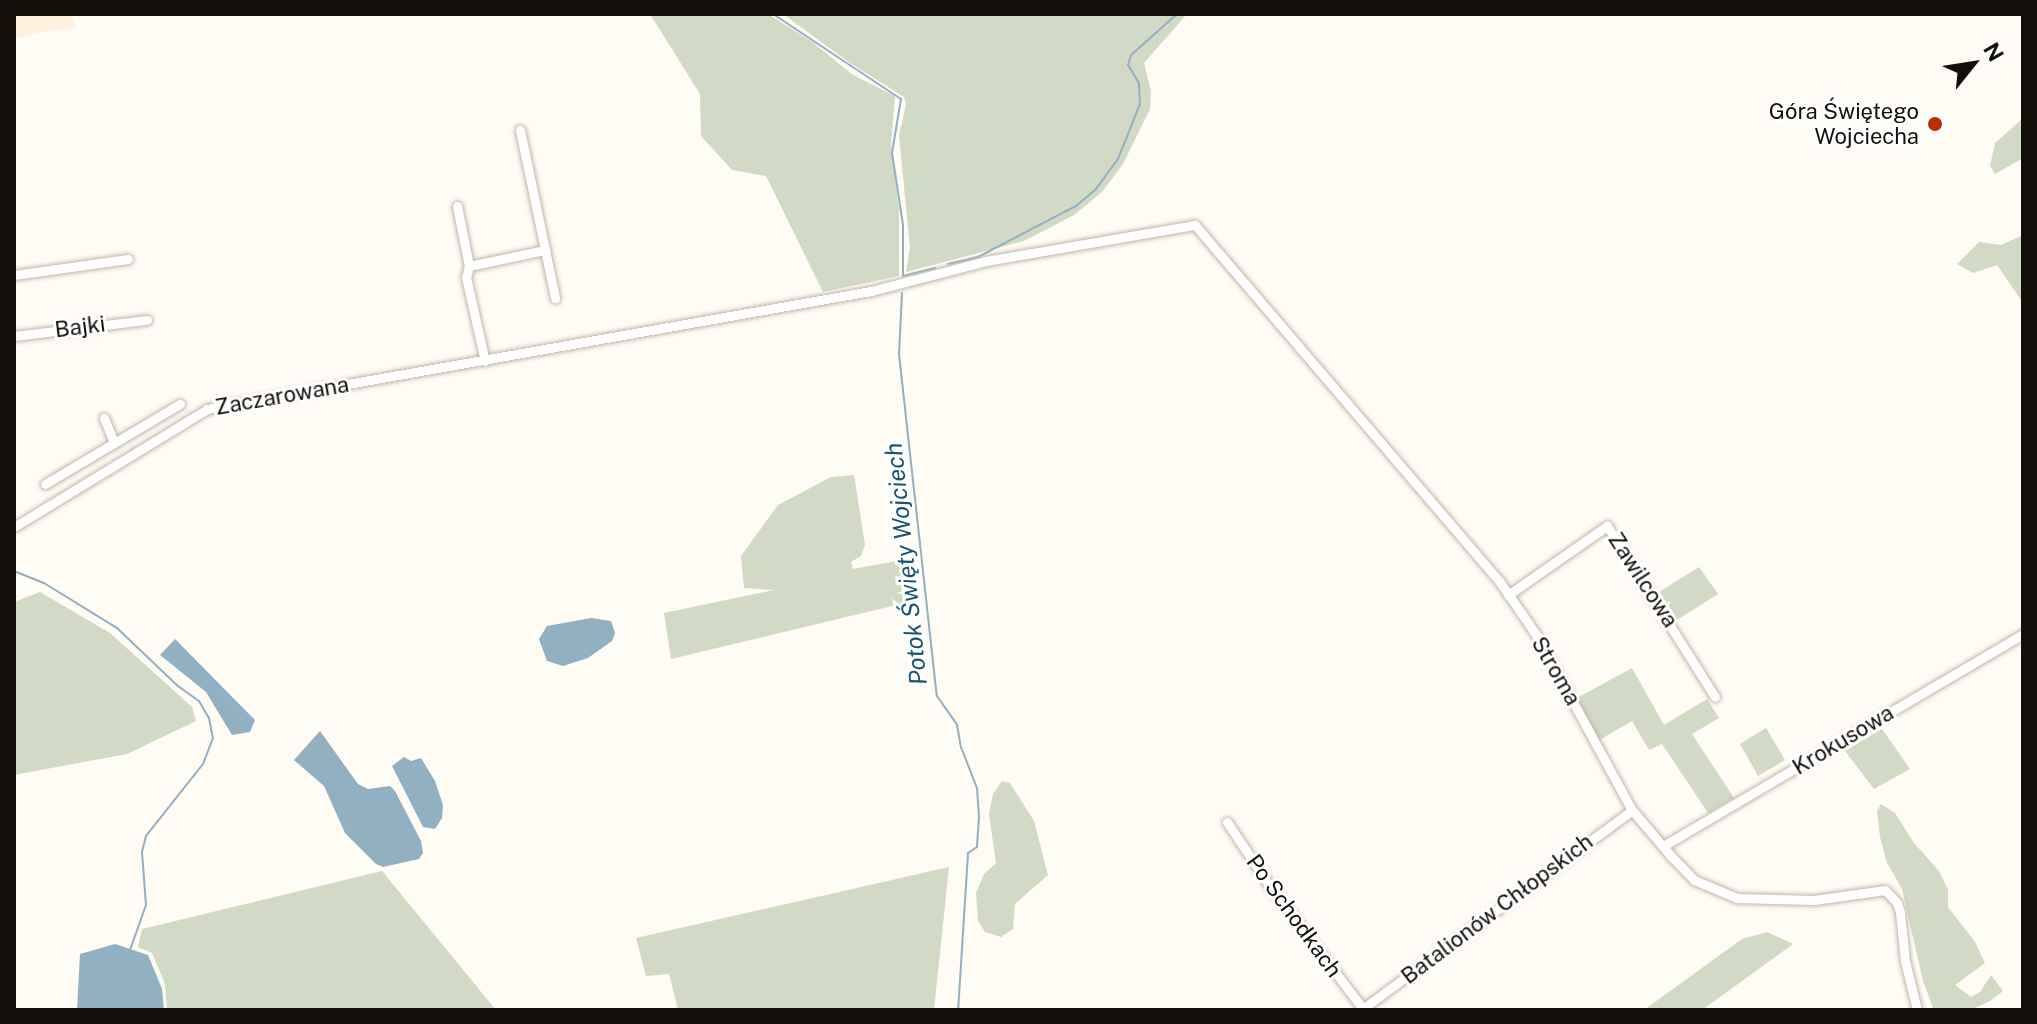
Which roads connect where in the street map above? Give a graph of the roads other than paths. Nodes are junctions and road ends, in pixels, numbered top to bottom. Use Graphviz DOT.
graph roads {
  1 [pos="520,130"];
  2 [pos="457,206"];
  3 [pos="1195,225"];
  4 [pos="545,250"];
  5 [pos="128,259"];
  6 [pos="469,266"];
  7 [pos="14,275"];
  8 [pos="555,298"];
  9 [pos="147,320"];
  10 [pos="14,336"];
  11 [pos="485,361"];
  12 [pos="180,404"];
  13 [pos="104,418"];
  14 [pos="114,443"];
  15 [pos="45,484"];
  16 [pos="14,527"];
  17 [pos="1508,595"];
  18 [pos="2023,634"];
  19 [pos="1715,697"];
  20 [pos="1632,810"];
  21 [pos="1227,822"];
  22 [pos="1663,846"];
  23 [pos="1365,1009"];
  24 [pos="1917,1010"];
  1 -- 4 [label="street"];
  2 -- 6 [label="street"];
  3 -- 11 [label="street, Zaczarowana"];
  3 -- 17 [label="street, Stroma"];
  4 -- 6 [label="street"];
  4 -- 8 [label="street"];
  5 -- 7 [label="street"];
  6 -- 11 [label="street"];
  9 -- 10 [label="street, Bajki"];
  11 -- 16 [label="street, Zaczarowana"];
  12 -- 14 [label="street"];
  13 -- 14 [label="street"];
  14 -- 15 [label="street"];
  17 -- 19 [label="street, Zawilcowa"];
  17 -- 20 [label="street, Stroma"];
  18 -- 22 [label="street, Krokusowa"];
  20 -- 22 [label="street, Stroma"];
  20 -- 23 [label="street, Batalionów Chłopskich"];
  21 -- 23 [label="street, Po Schodkach"];
  22 -- 24 [label="street, Stroma"];
}
